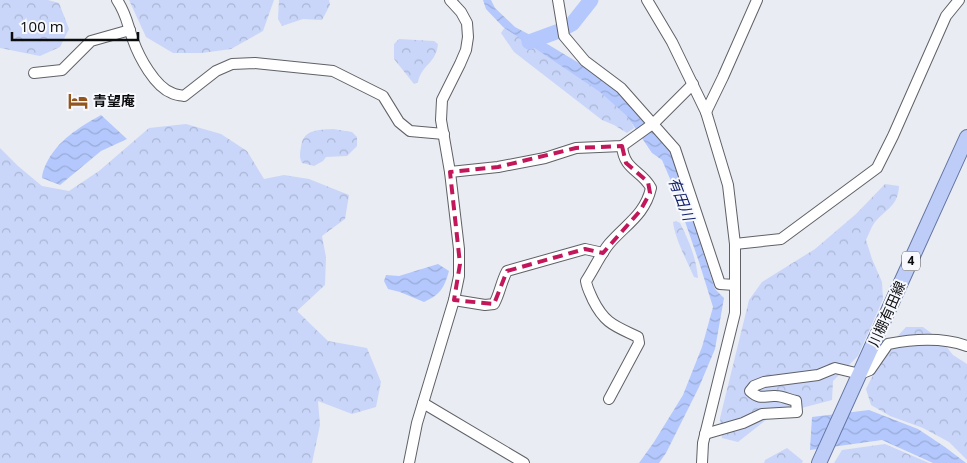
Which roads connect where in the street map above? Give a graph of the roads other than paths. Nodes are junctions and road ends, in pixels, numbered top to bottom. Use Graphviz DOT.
graph roads {
  1 [pos="116,0"];
  2 [pos="450,0"];
  3 [pos="558,0"];
  4 [pos="647,0"];
  5 [pos="757,0"];
  6 [pos="959,0"];
  7 [pos="130,30"];
  8 [pos="34,73"];
  9 [pos="693,84"];
  10 [pos="706,112"];
  11 [pos="654,123"];
  12 [pos="444,134"];
  13 [pos="967,137"];
  14 [pos="622,146"];
  15 [pos="450,172"];
  16 [pos="735,244"];
  17 [pos="603,253"];
  18 [pos="736,285"];
  19 [pos="454,300"];
  20 [pos="967,346"];
  21 [pos="857,380"];
  22 [pos="609,399"];
  23 [pos="423,403"];
  24 [pos="705,434"];
  25 [pos="409,463"];
  26 [pos="524,463"];
  27 [pos="702,463"];
  28 [pos="819,463"];
  1 -- 7 [label="street"];
  2 -- 12 [label="street"];
  3 -- 11 [label="street"];
  4 -- 9 [label="street"];
  5 -- 10 [label="street"];
  6 -- 16 [label="street"];
  7 -- 8 [label="street"];
  7 -- 12 [label="street"];
  9 -- 10 [label="street"];
  9 -- 11 [label="street"];
  10 -- 16 [label="street"];
  11 -- 14 [label="street"];
  11 -- 18 [label="street"];
  12 -- 15 [label="street"];
  13 -- 21 [label="main road, 川棚有田線 / 4"];
  14 -- 15 [label="street"];
  14 -- 17 [label="street"];
  15 -- 19 [label="street"];
  16 -- 18 [label="street"];
  17 -- 19 [label="street"];
  17 -- 22 [label="street"];
  18 -- 24 [label="street"];
  19 -- 23 [label="street"];
  20 -- 21 [label="street"];
  21 -- 24 [label="street"];
  21 -- 28 [label="main road, 川棚有田線 / 4"];
  23 -- 25 [label="street"];
  23 -- 26 [label="street"];
  24 -- 27 [label="street"];
}
